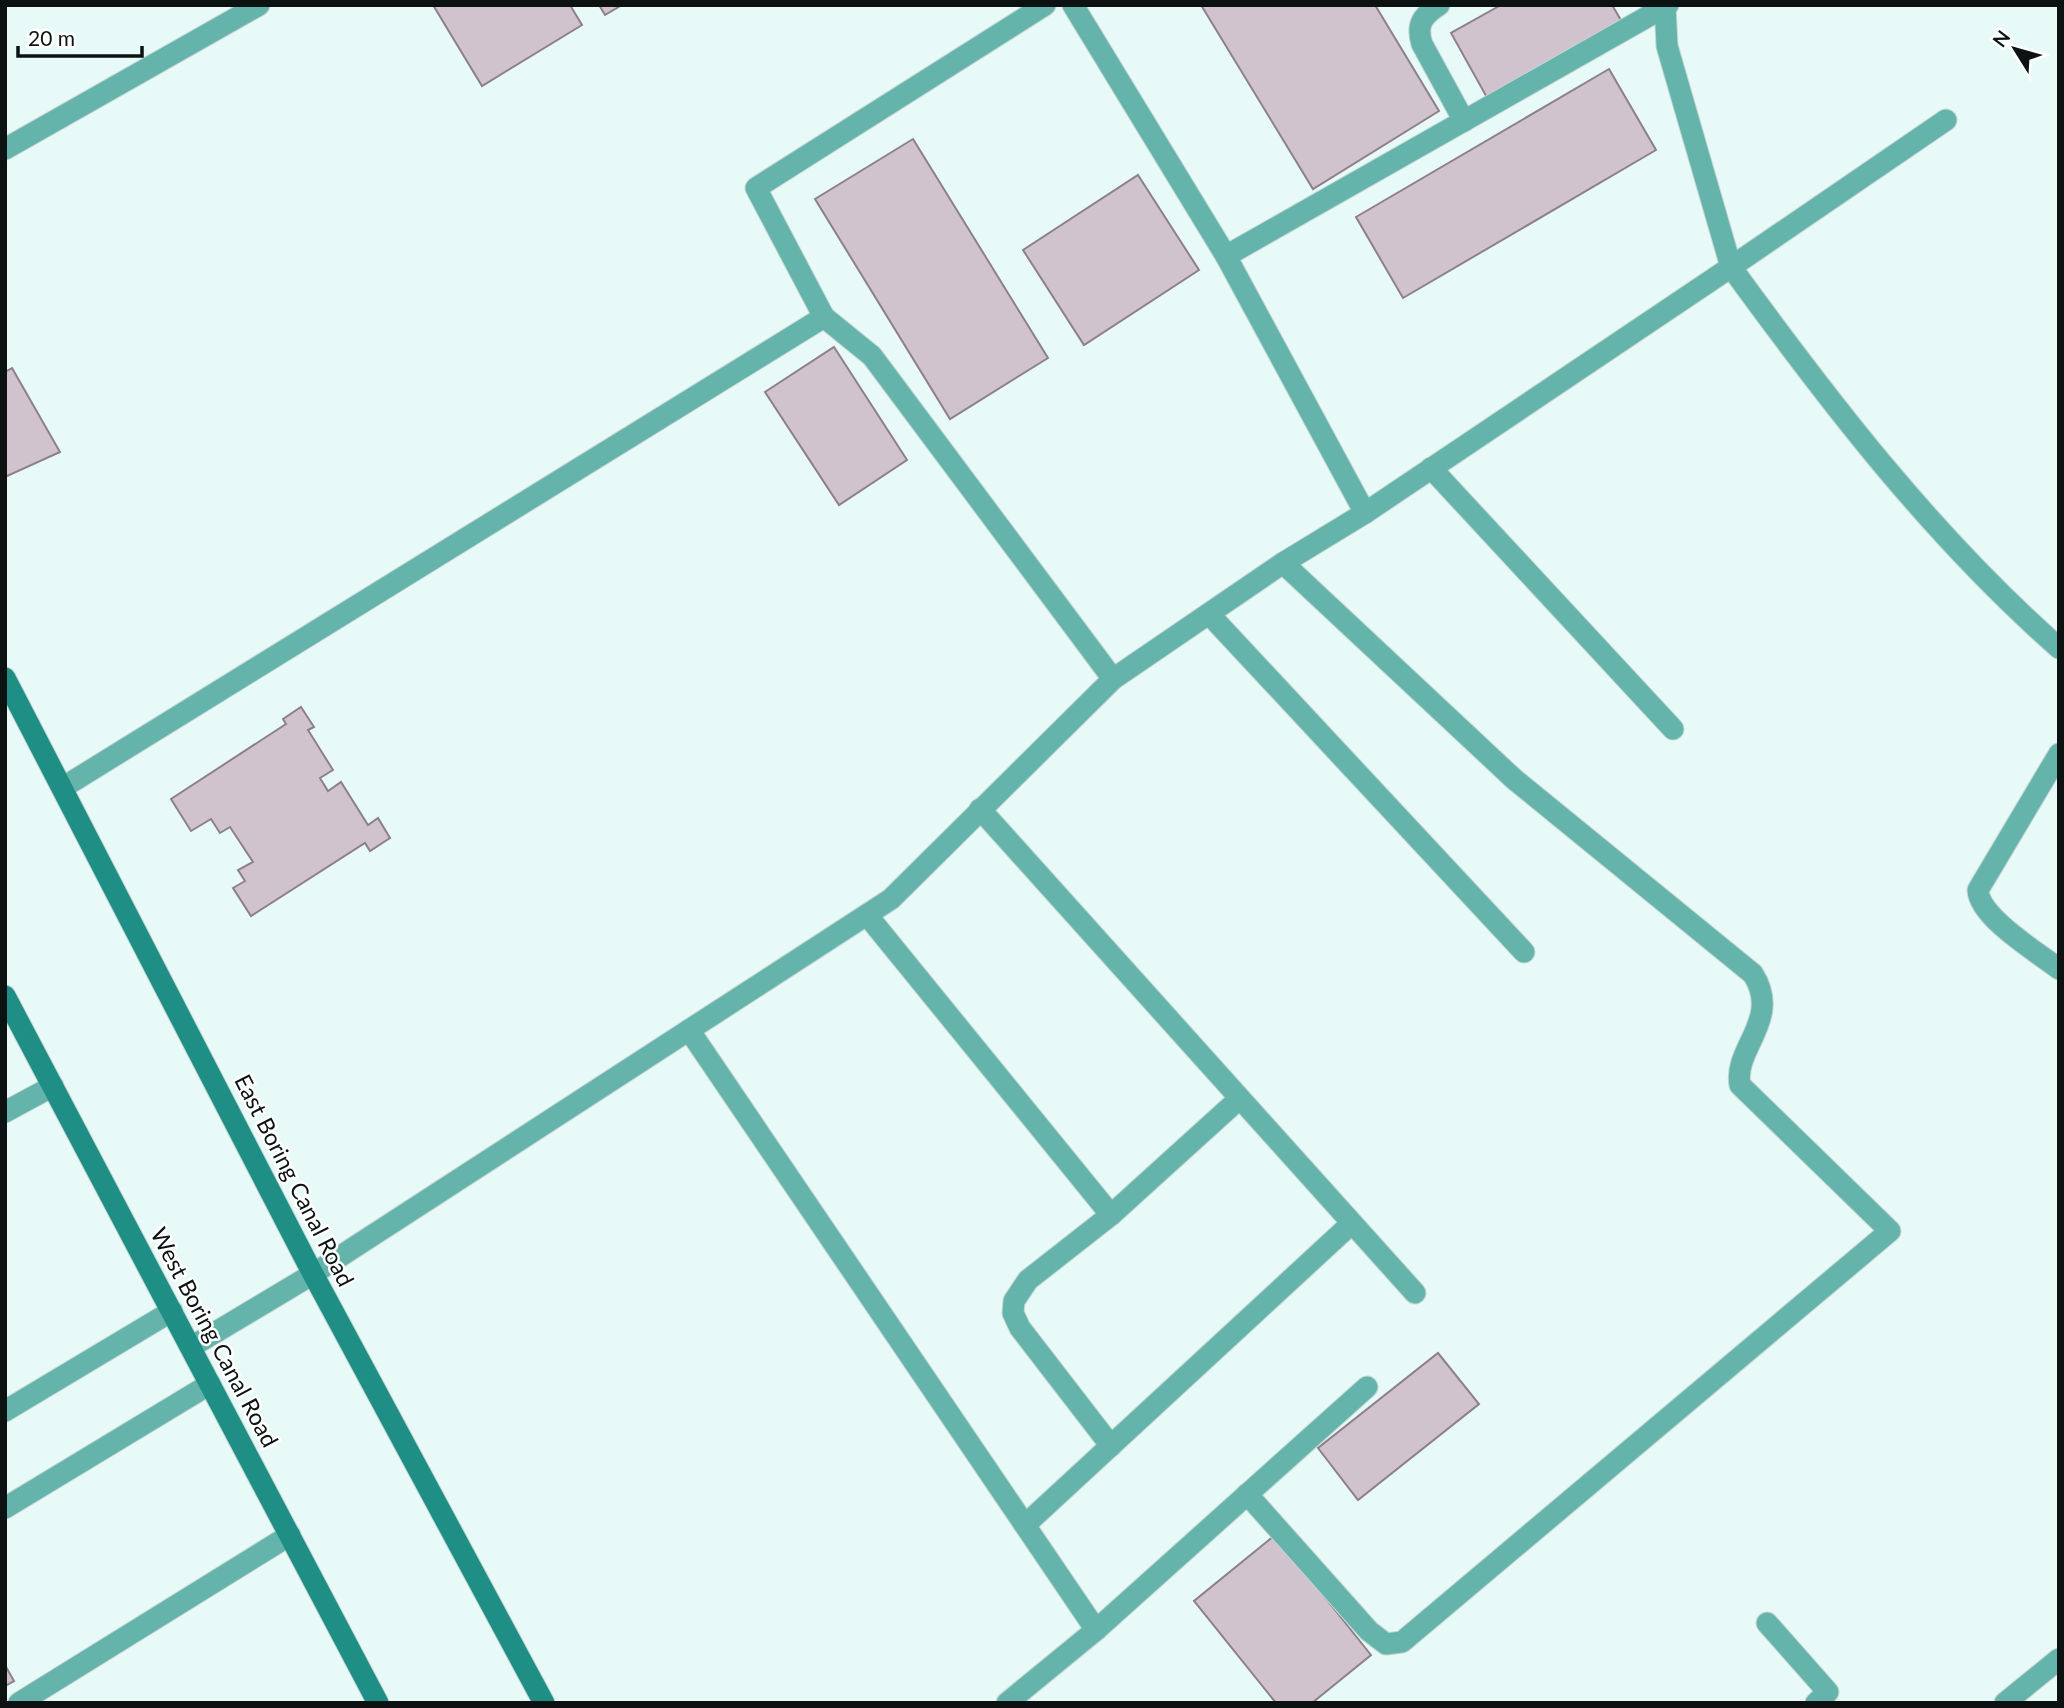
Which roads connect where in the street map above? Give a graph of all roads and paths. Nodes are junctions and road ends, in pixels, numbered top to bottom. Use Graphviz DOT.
graph roads {
  1 [pos="259,5"];
  2 [pos="1045,5"];
  3 [pos="1073,5"];
  4 [pos="1438,5"];
  5 [pos="1666,6"];
  6 [pos="1946,120"];
  7 [pos="1464,121"];
  8 [pos="5,149"];
  9 [pos="1226,256"];
  10 [pos="1731,267"];
  11 [pos="824,317"];
  12 [pos="1431,468"];
  13 [pos="1365,513"];
  14 [pos="1283,563"];
  15 [pos="1209,614"];
  16 [pos="2059,648"];
  17 [pos="5,678"];
  18 [pos="1113,679"];
  19 [pos="1673,729"];
  20 [pos="2059,754"];
  21 [pos="62,788"];
  22 [pos="980,809"];
  23 [pos="867,915"];
  24 [pos="1524,952"];
  25 [pos="2059,968"];
  26 [pos="5,996"];
  27 [pos="689,1030"];
  28 [pos="53,1086"];
  29 [pos="1239,1099"];
  30 [pos="5,1112"];
  31 [pos="1111,1215"];
  32 [pos="1351,1224"];
  33 [pos="313,1274"];
  34 [pos="1415,1293"];
  35 [pos="172,1311"];
  36 [pos="191,1347"];
  37 [pos="210,1384"];
  38 [pos="1367,1387"];
  39 [pos="5,1411"];
  40 [pos="1111,1446"];
  41 [pos="1247,1494"];
  42 [pos="5,1508"];
  43 [pos="1025,1525"];
  44 [pos="290,1535"];
  45 [pos="1767,1623"];
  46 [pos="1096,1630"];
  47 [pos="2059,1659"];
  48 [pos="19,1703"];
  49 [pos="378,1703"];
  50 [pos="544,1703"];
  51 [pos="1007,1703"];
  52 [pos="1816,1703"];
  53 [pos="2005,1703"];
  1 -- 8 [label="street"];
  2 -- 11 [label="street"];
  3 -- 9 [label="street"];
  4 -- 7 [label="street"];
  5 -- 7 [label="street"];
  5 -- 10 [label="street"];
  6 -- 10 [label="street"];
  7 -- 9 [label="street"];
  9 -- 13 [label="street"];
  10 -- 12 [label="street"];
  10 -- 16 [label="street"];
  11 -- 18 [label="street"];
  11 -- 21 [label="street"];
  12 -- 13 [label="street"];
  12 -- 19 [label="street"];
  13 -- 14 [label="street"];
  14 -- 15 [label="street"];
  14 -- 41 [label="street"];
  15 -- 18 [label="street"];
  15 -- 24 [label="street"];
  17 -- 21 [label="main road, East Boring Canal Road"];
  18 -- 22 [label="street"];
  20 -- 25 [label="street"];
  21 -- 33 [label="main road, East Boring Canal Road"];
  22 -- 23 [label="street"];
  22 -- 29 [label="street"];
  23 -- 27 [label="street"];
  23 -- 31 [label="street"];
  26 -- 28 [label="main road, West Boring Canal Road"];
  27 -- 33 [label="street"];
  27 -- 43 [label="street"];
  28 -- 30 [label="street"];
  28 -- 35 [label="main road, West Boring Canal Road"];
  29 -- 31 [label="street"];
  29 -- 32 [label="street"];
  31 -- 40 [label="street"];
  32 -- 34 [label="street"];
  32 -- 40 [label="street"];
  33 -- 36 [label="street"];
  33 -- 50 [label="main road, East Boring Canal Road"];
  35 -- 36 [label="main road, West Boring Canal Road"];
  35 -- 39 [label="street"];
  36 -- 37 [label="main road, West Boring Canal Road"];
  37 -- 42 [label="street"];
  37 -- 44 [label="main road, West Boring Canal Road"];
  38 -- 41 [label="street"];
  40 -- 43 [label="street"];
  41 -- 46 [label="street"];
  43 -- 46 [label="street"];
  44 -- 48 [label="street"];
  44 -- 49 [label="main road, West Boring Canal Road"];
  45 -- 52 [label="street"];
  46 -- 51 [label="street"];
  47 -- 53 [label="street"];
}
